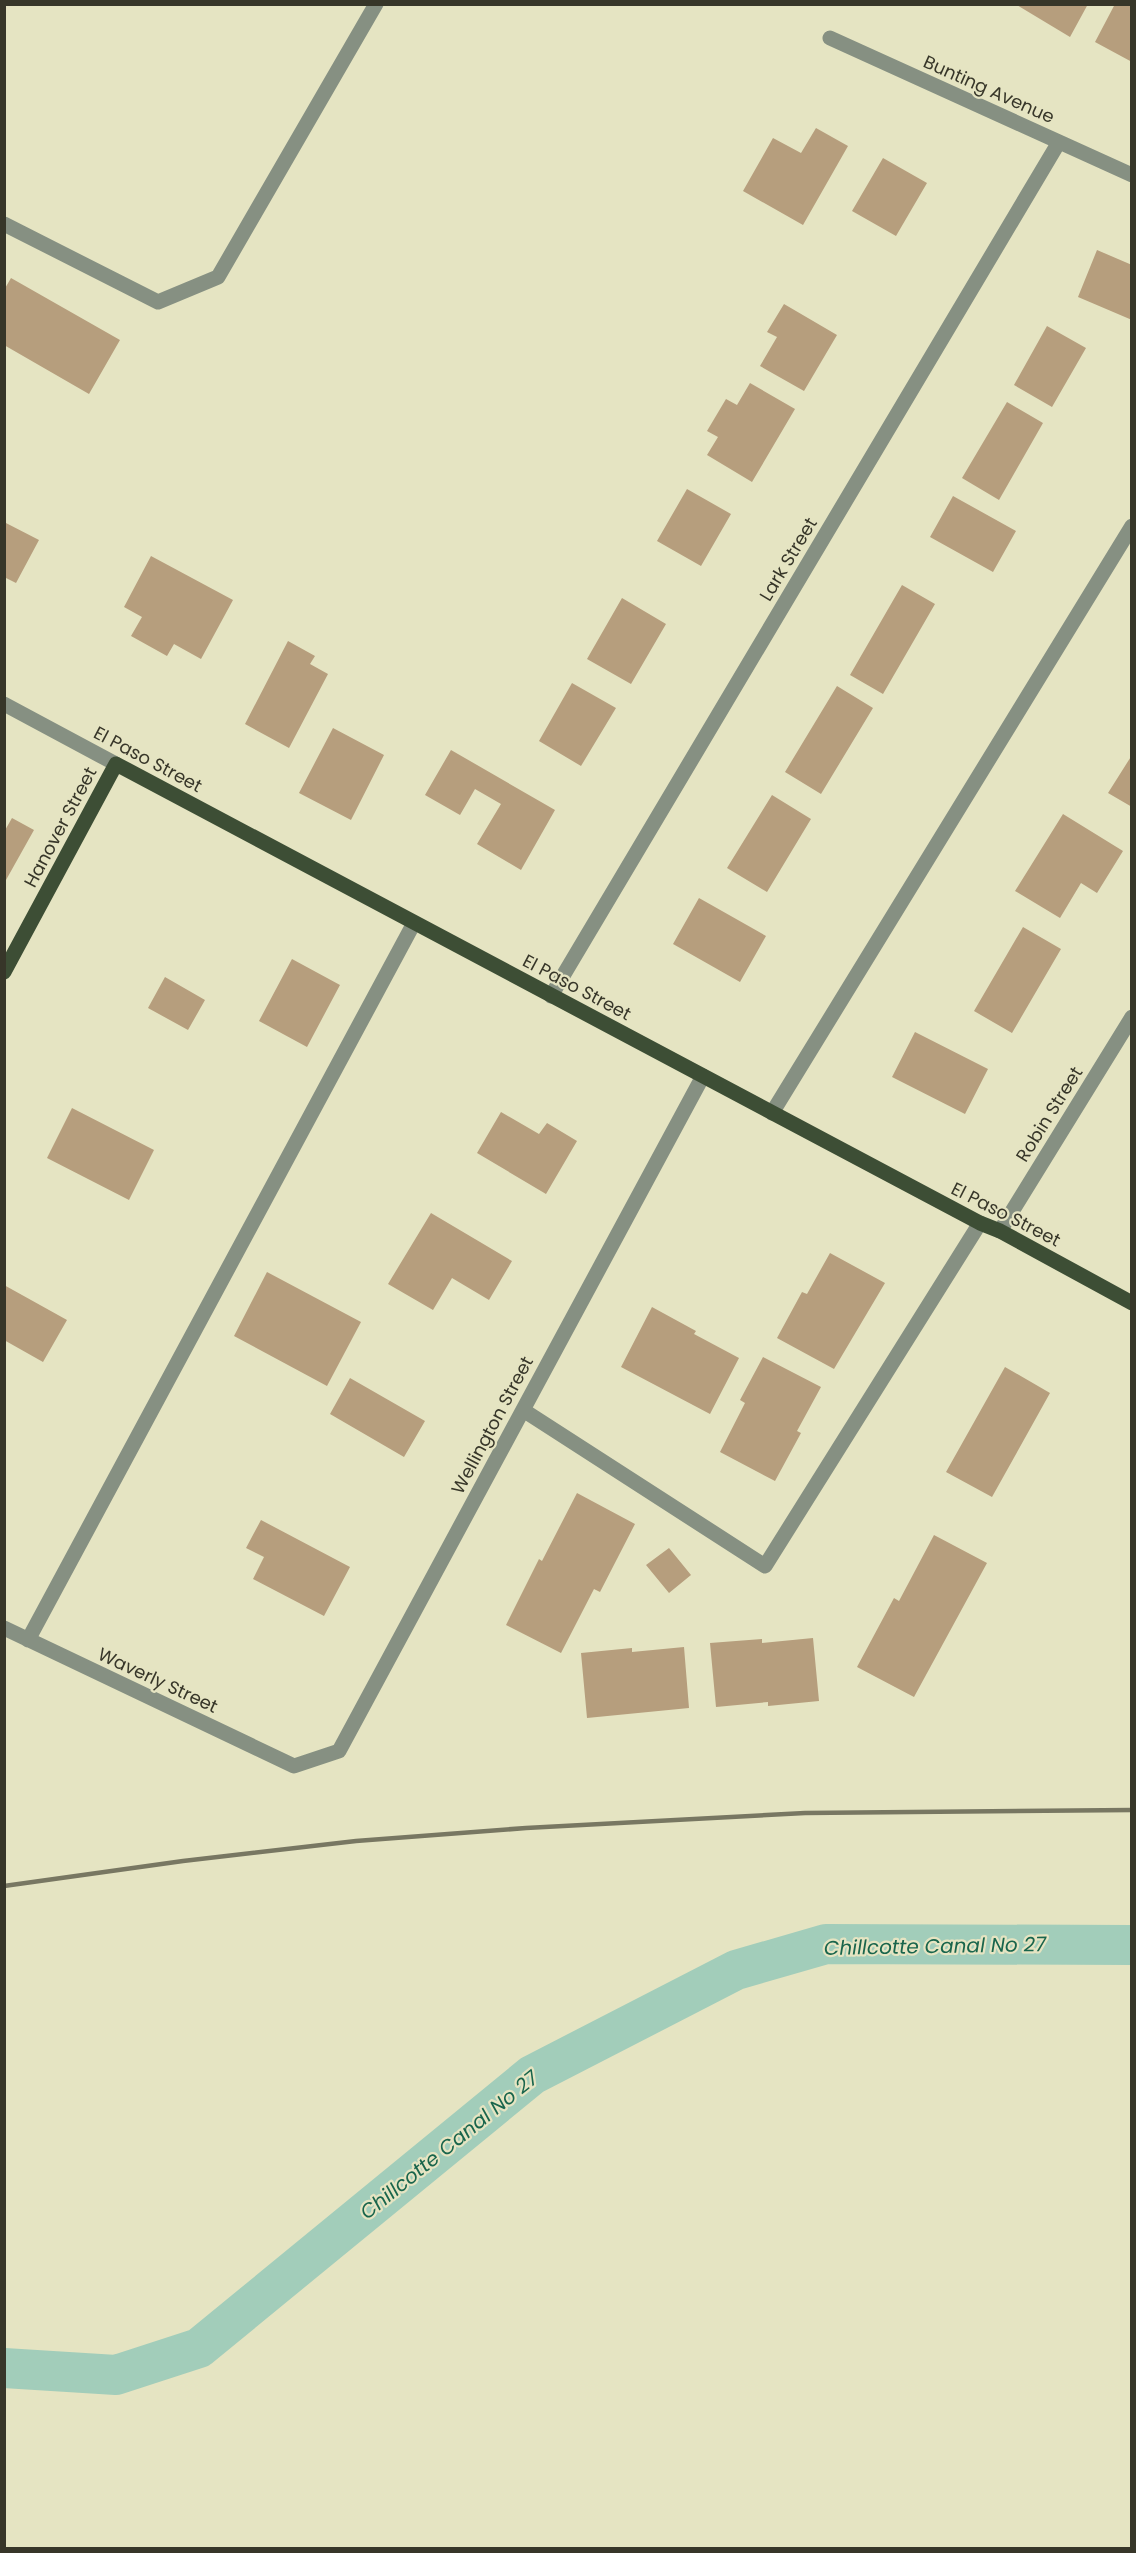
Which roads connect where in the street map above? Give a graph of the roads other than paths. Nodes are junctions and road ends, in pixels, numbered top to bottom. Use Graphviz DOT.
graph roads {
  1 [pos="376,4"];
  2 [pos="830,38"];
  3 [pos="1059,142"];
  4 [pos="1131,175"];
  5 [pos="4,224"];
  6 [pos="1131,526"];
  7 [pos="4,704"];
  8 [pos="116,764"];
  9 [pos="414,923"];
  10 [pos="4,972"];
  11 [pos="551,996"];
  12 [pos="1131,1017"];
  13 [pos="703,1076"];
  14 [pos="772,1113"];
  15 [pos="980,1222"];
  16 [pos="1000,1231"];
  17 [pos="1131,1303"];
  18 [pos="523,1410"];
  19 [pos="4,1628"];
  20 [pos="28,1640"];
  21 [pos="294,1766"];
  1 -- 5 [label="street"];
  2 -- 3 [label="street, Bunting Avenue"];
  3 -- 4 [label="street, Bunting Avenue"];
  3 -- 11 [label="street, Lark Street"];
  6 -- 14 [label="street"];
  7 -- 8 [label="street, El Paso Street"];
  8 -- 9 [label="main road, El Paso Street"];
  8 -- 10 [label="main road, Hanover Street"];
  9 -- 11 [label="main road, El Paso Street"];
  9 -- 20 [label="street"];
  11 -- 13 [label="main road, El Paso Street"];
  12 -- 16 [label="street, Robin Street"];
  13 -- 14 [label="main road, El Paso Street"];
  13 -- 18 [label="street, Wellington Street"];
  14 -- 15 [label="main road, El Paso Street"];
  15 -- 16 [label="main road, El Paso Street"];
  15 -- 18 [label="street"];
  16 -- 17 [label="main road, El Paso Street"];
  18 -- 21 [label="street, Wellington Street"];
  19 -- 20 [label="street, Waverly Street"];
  20 -- 21 [label="street, Waverly Street"];
}
